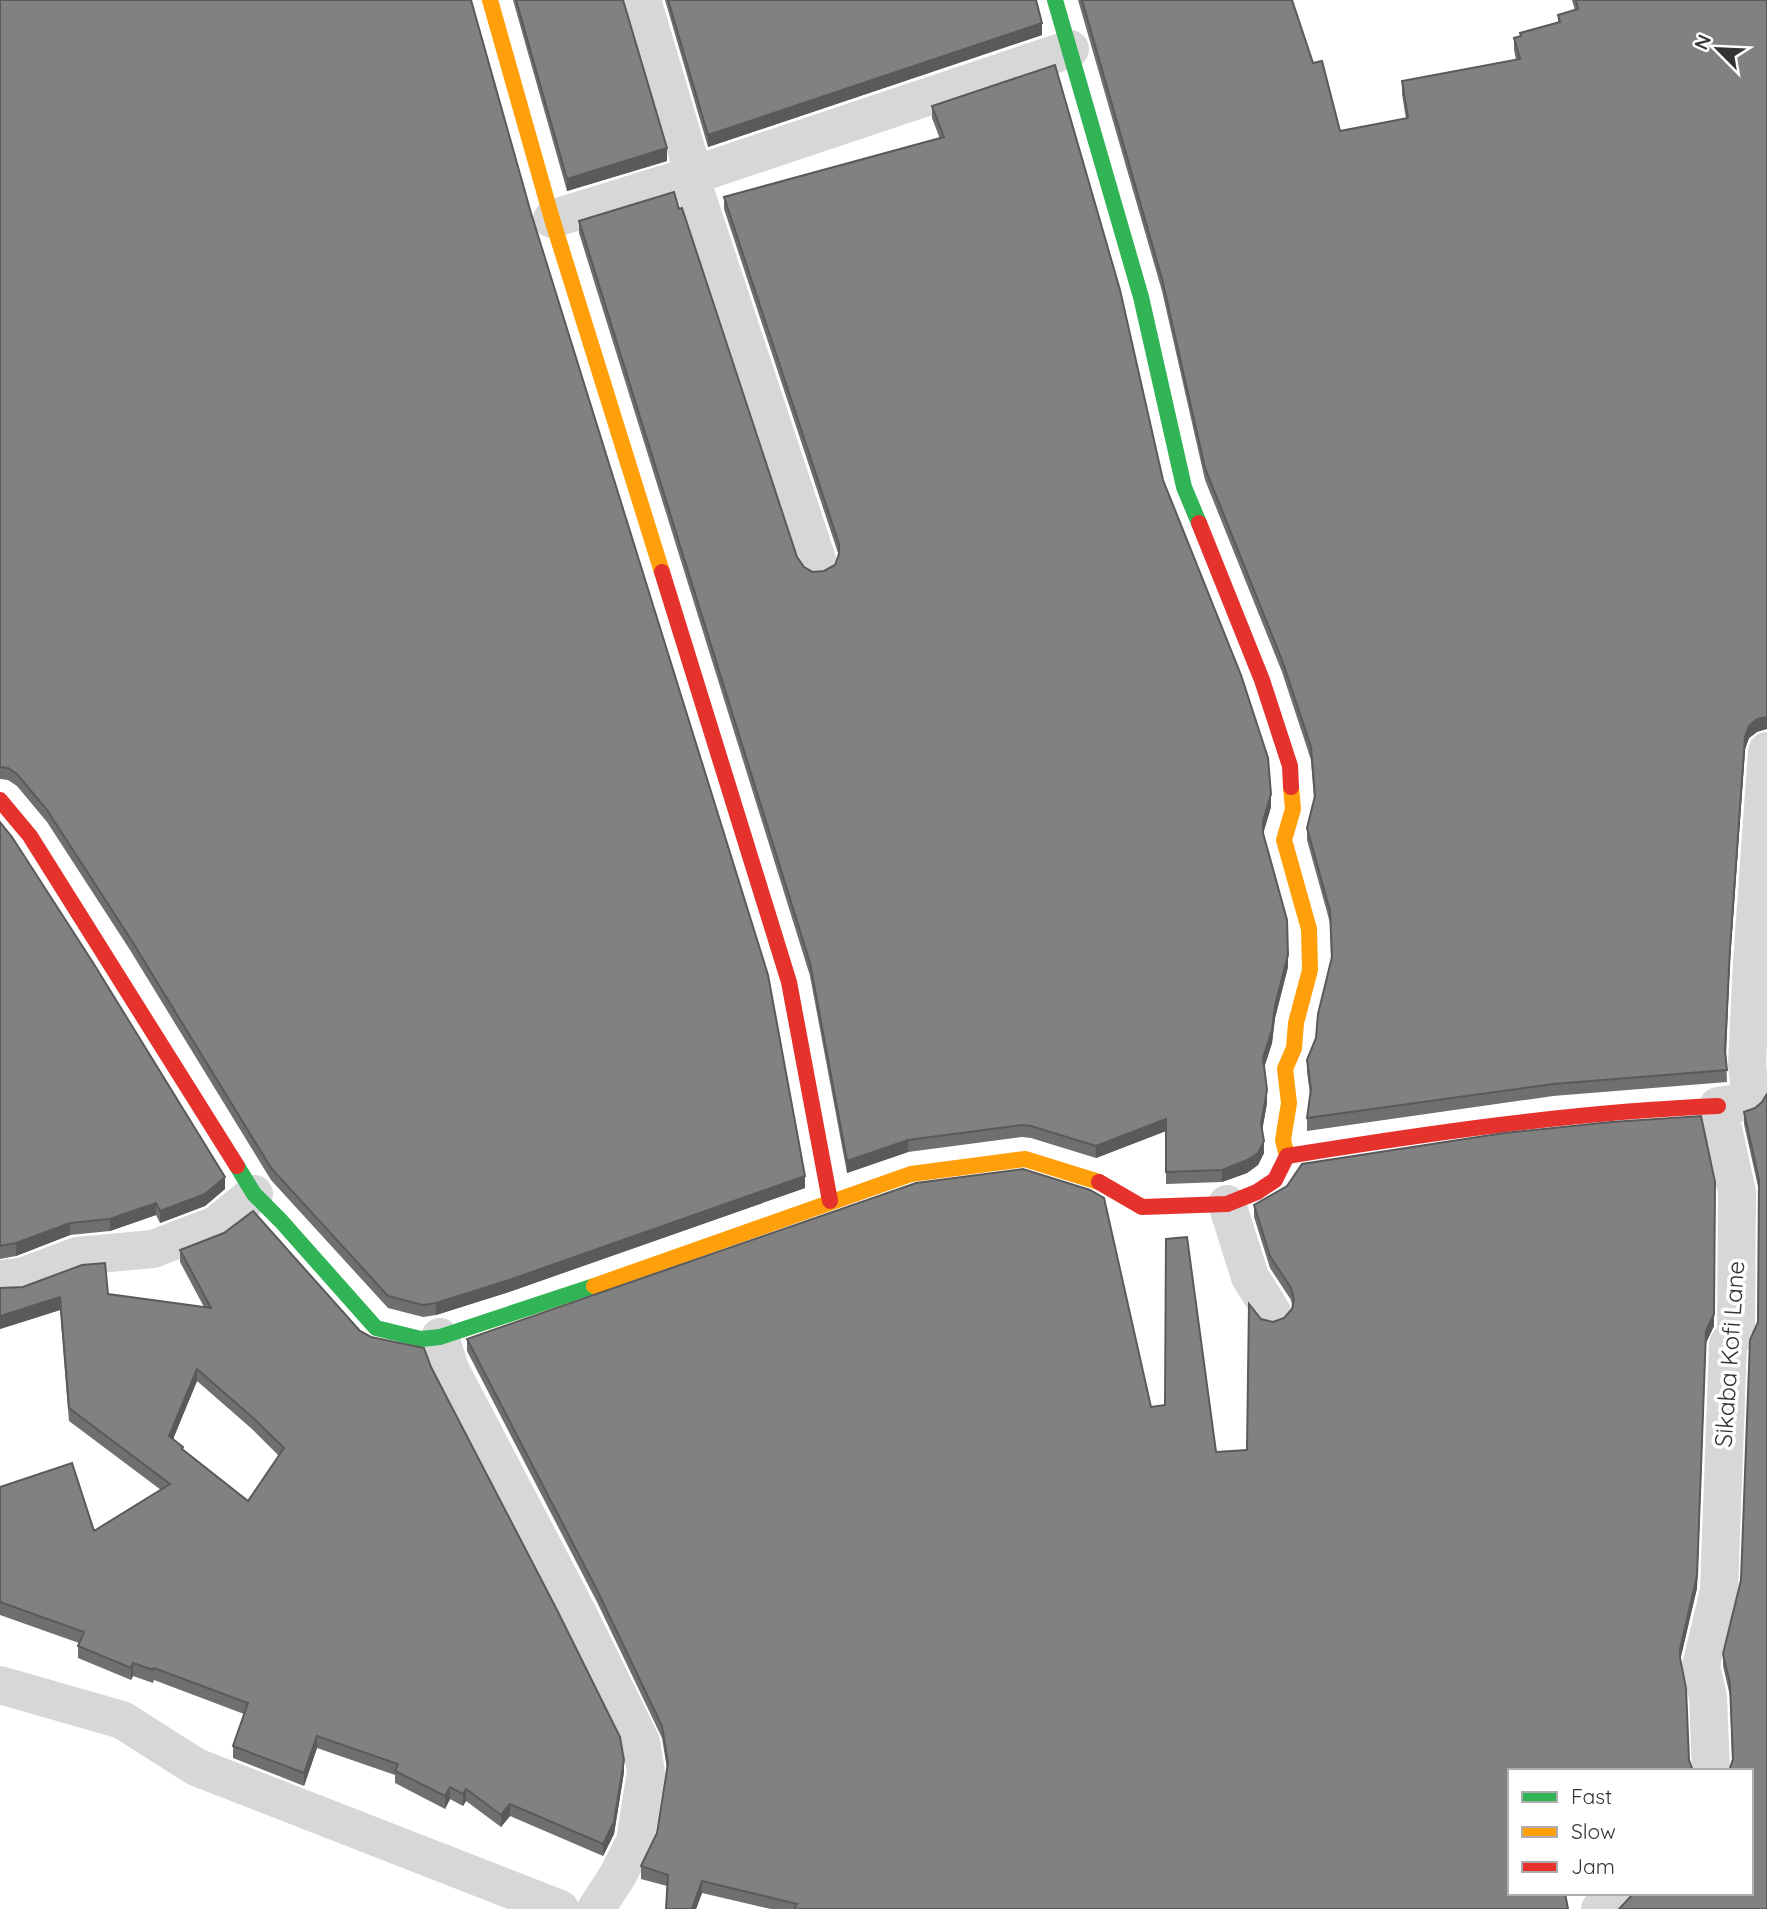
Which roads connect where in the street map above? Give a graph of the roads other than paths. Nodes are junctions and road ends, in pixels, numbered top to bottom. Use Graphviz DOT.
graph roads {
  1 [pos="490,0"];
  2 [pos="642,0"];
  3 [pos="1055,0"];
  4 [pos="1070,49"];
  5 [pos="691,176"];
  6 [pos="552,219"];
  7 [pos="818,563"];
  8 [pos="1767,751"];
  9 [pos="0,800"];
  10 [pos="1759,962"];
  11 [pos="1718,1106"];
  12 [pos="1287,1156"];
  13 [pos="254,1195"];
  14 [pos="830,1201"];
  15 [pos="1227,1204"];
  16 [pos="0,1279"];
  17 [pos="1272,1312"];
  18 [pos="1751,1336"];
  19 [pos="440,1337"];
  20 [pos="0,1685"];
  21 [pos="1711,1769"];
  22 [pos="1615,1895"];
  23 [pos="560,1909"];
  24 [pos="596,1909"];
  25 [pos="1600,1909"];
  1 -- 6 [label="street"];
  2 -- 5 [label="street"];
  3 -- 4 [label="street"];
  4 -- 5 [label="street"];
  4 -- 12 [label="street"];
  5 -- 6 [label="street"];
  5 -- 7 [label="street"];
  6 -- 14 [label="street"];
  8 -- 10 [label="street"];
  9 -- 13 [label="street"];
  10 -- 11 [label="street"];
  11 -- 12 [label="street"];
  11 -- 18 [label="street, Sikaba Kofi Lane"];
  12 -- 15 [label="street"];
  13 -- 16 [label="street"];
  13 -- 19 [label="street"];
  14 -- 15 [label="street"];
  14 -- 19 [label="street"];
  15 -- 17 [label="street"];
  18 -- 21 [label="street, Sikaba Kofi Lane"];
  19 -- 24 [label="street"];
  20 -- 23 [label="street"];
  22 -- 25 [label="street"];
}
